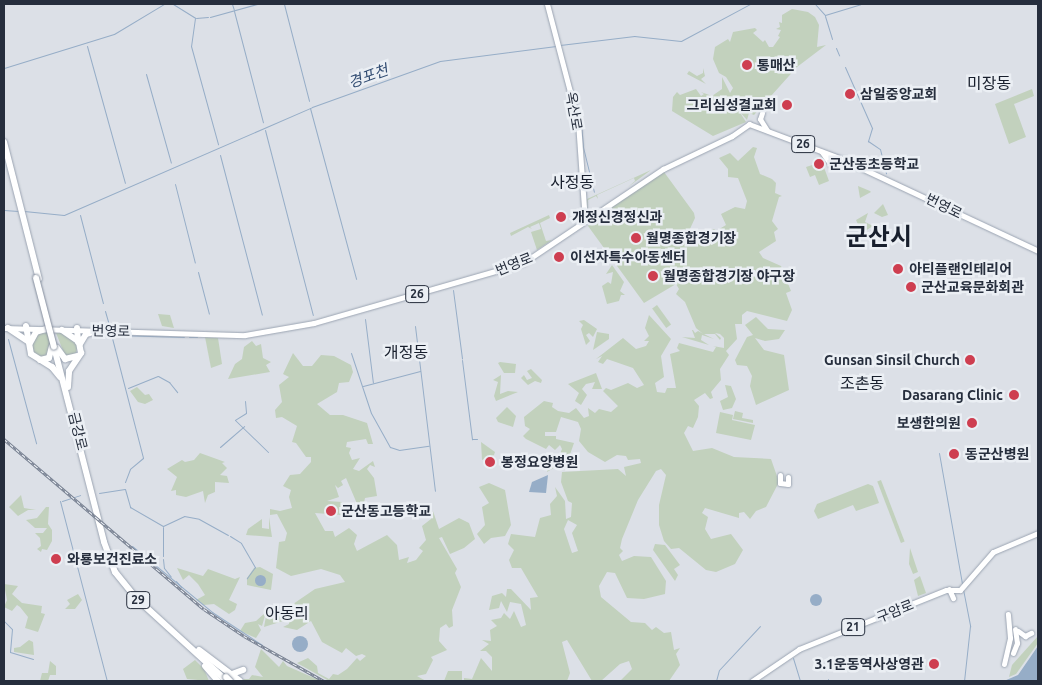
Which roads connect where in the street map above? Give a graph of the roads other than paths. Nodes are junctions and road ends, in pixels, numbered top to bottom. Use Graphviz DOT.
graph roads {
  1 [pos="547,4"];
  2 [pos="762,113"];
  3 [pos="755,126"];
  4 [pos="767,130"];
  5 [pos="740,132"];
  6 [pos="732,136"];
  7 [pos="4,142"];
  8 [pos="4,150"];
  9 [pos="818,150"];
  10 [pos="842,159"];
  11 [pos="19,206"];
  12 [pos="584,209"];
  13 [pos="599,211"];
  14 [pos="585,221"];
  15 [pos="576,228"];
  16 [pos="1038,250"];
  17 [pos="38,279"];
  18 [pos="5,327"];
  19 [pos="26,327"];
  20 [pos="46,329"];
  21 [pos="62,330"];
  22 [pos="96,331"];
  23 [pos="249,333"];
  24 [pos="78,336"];
  25 [pos="28,340"];
  26 [pos="54,347"];
  27 [pos="67,393"];
  28 [pos="794,474"];
  29 [pos="788,477"];
  30 [pos="92,493"];
  31 [pos="1038,533"];
  32 [pos="966,583"];
  33 [pos="950,589"];
  34 [pos="953,598"];
  35 [pos="1008,614"];
  36 [pos="1031,633"];
  37 [pos="1013,653"];
  38 [pos="1004,664"];
  39 [pos="230,678"];
  40 [pos="752,681"];
  1 -- 12 [label="main road, 옥산로"];
  2 -- 4 [label="main road"];
  3 -- 4 [label="main road, 번영로 / 26"];
  3 -- 5 [label="main road"];
  3 -- 5 [label="main road"];
  3 -- 6 [label="main road, 번영로 / 26"];
  4 -- 9 [label="main road, 번영로 / 26"];
  5 -- 6 [label="main road"];
  6 -- 13 [label="main road, 번영로 / 26"];
  7 -- 11 [label="highway, 금강로 / 29"];
  8 -- 11 [label="highway, 금강로 / 29"];
  9 -- 10 [label="main road, 번영로 / 26"];
  9 -- 10 [label="main road"];
  10 -- 16 [label="main road, 번영로 / 26"];
  11 -- 17 [label="highway, 금강로 / 29"];
  12 -- 13 [label="main road"];
  12 -- 14 [label="main road, 옥산로"];
  12 -- 15 [label="main road"];
  13 -- 14 [label="main road, 번영로 / 26"];
  14 -- 15 [label="main road, 번영로 / 26"];
  15 -- 23 [label="main road, 번영로 / 26"];
  17 -- 26 [label="highway, 금강로 / 29, bridge"];
  17 -- 26 [label="highway, 금강로 / 29, bridge"];
  18 -- 19 [label="main road, 번영로 / 26"];
  18 -- 25 [label="highway"];
  19 -- 20 [label="main road, 번영로 / 26"];
  19 -- 24 [label="main road, 번영로 / 26"];
  19 -- 25 [label="highway"];
  20 -- 21 [label="main road, 번영로 / 26"];
  20 -- 25 [label="highway"];
  21 -- 24 [label="highway"];
  21 -- 24 [label="main road, 번영로 / 26"];
  22 -- 23 [label="main road, 번영로 / 26"];
  22 -- 24 [label="main road, 번영로 / 26"];
  22 -- 24 [label="highway"];
  23 -- 24 [label="main road, 번영로 / 26"];
  24 -- 26 [label="highway"];
  24 -- 27 [label="highway"];
  25 -- 26 [label="highway"];
  25 -- 27 [label="highway"];
  26 -- 27 [label="highway, 금강로 / 29"];
  27 -- 30 [label="highway, 금강로 / 29"];
  28 -- 29 [label="main road"];
  30 -- 39 [label="highway, 금강로 / 29"];
  30 -- 39 [label="highway, 금강로 / 29"];
  31 -- 32 [label="main road"];
  32 -- 33 [label="main road, 구암로"];
  32 -- 33 [label="main road"];
  33 -- 34 [label="main road"];
  33 -- 40 [label="main road, 구암로 / 21"];
  35 -- 38 [label="main road"];
  36 -- 37 [label="main road"];
}
